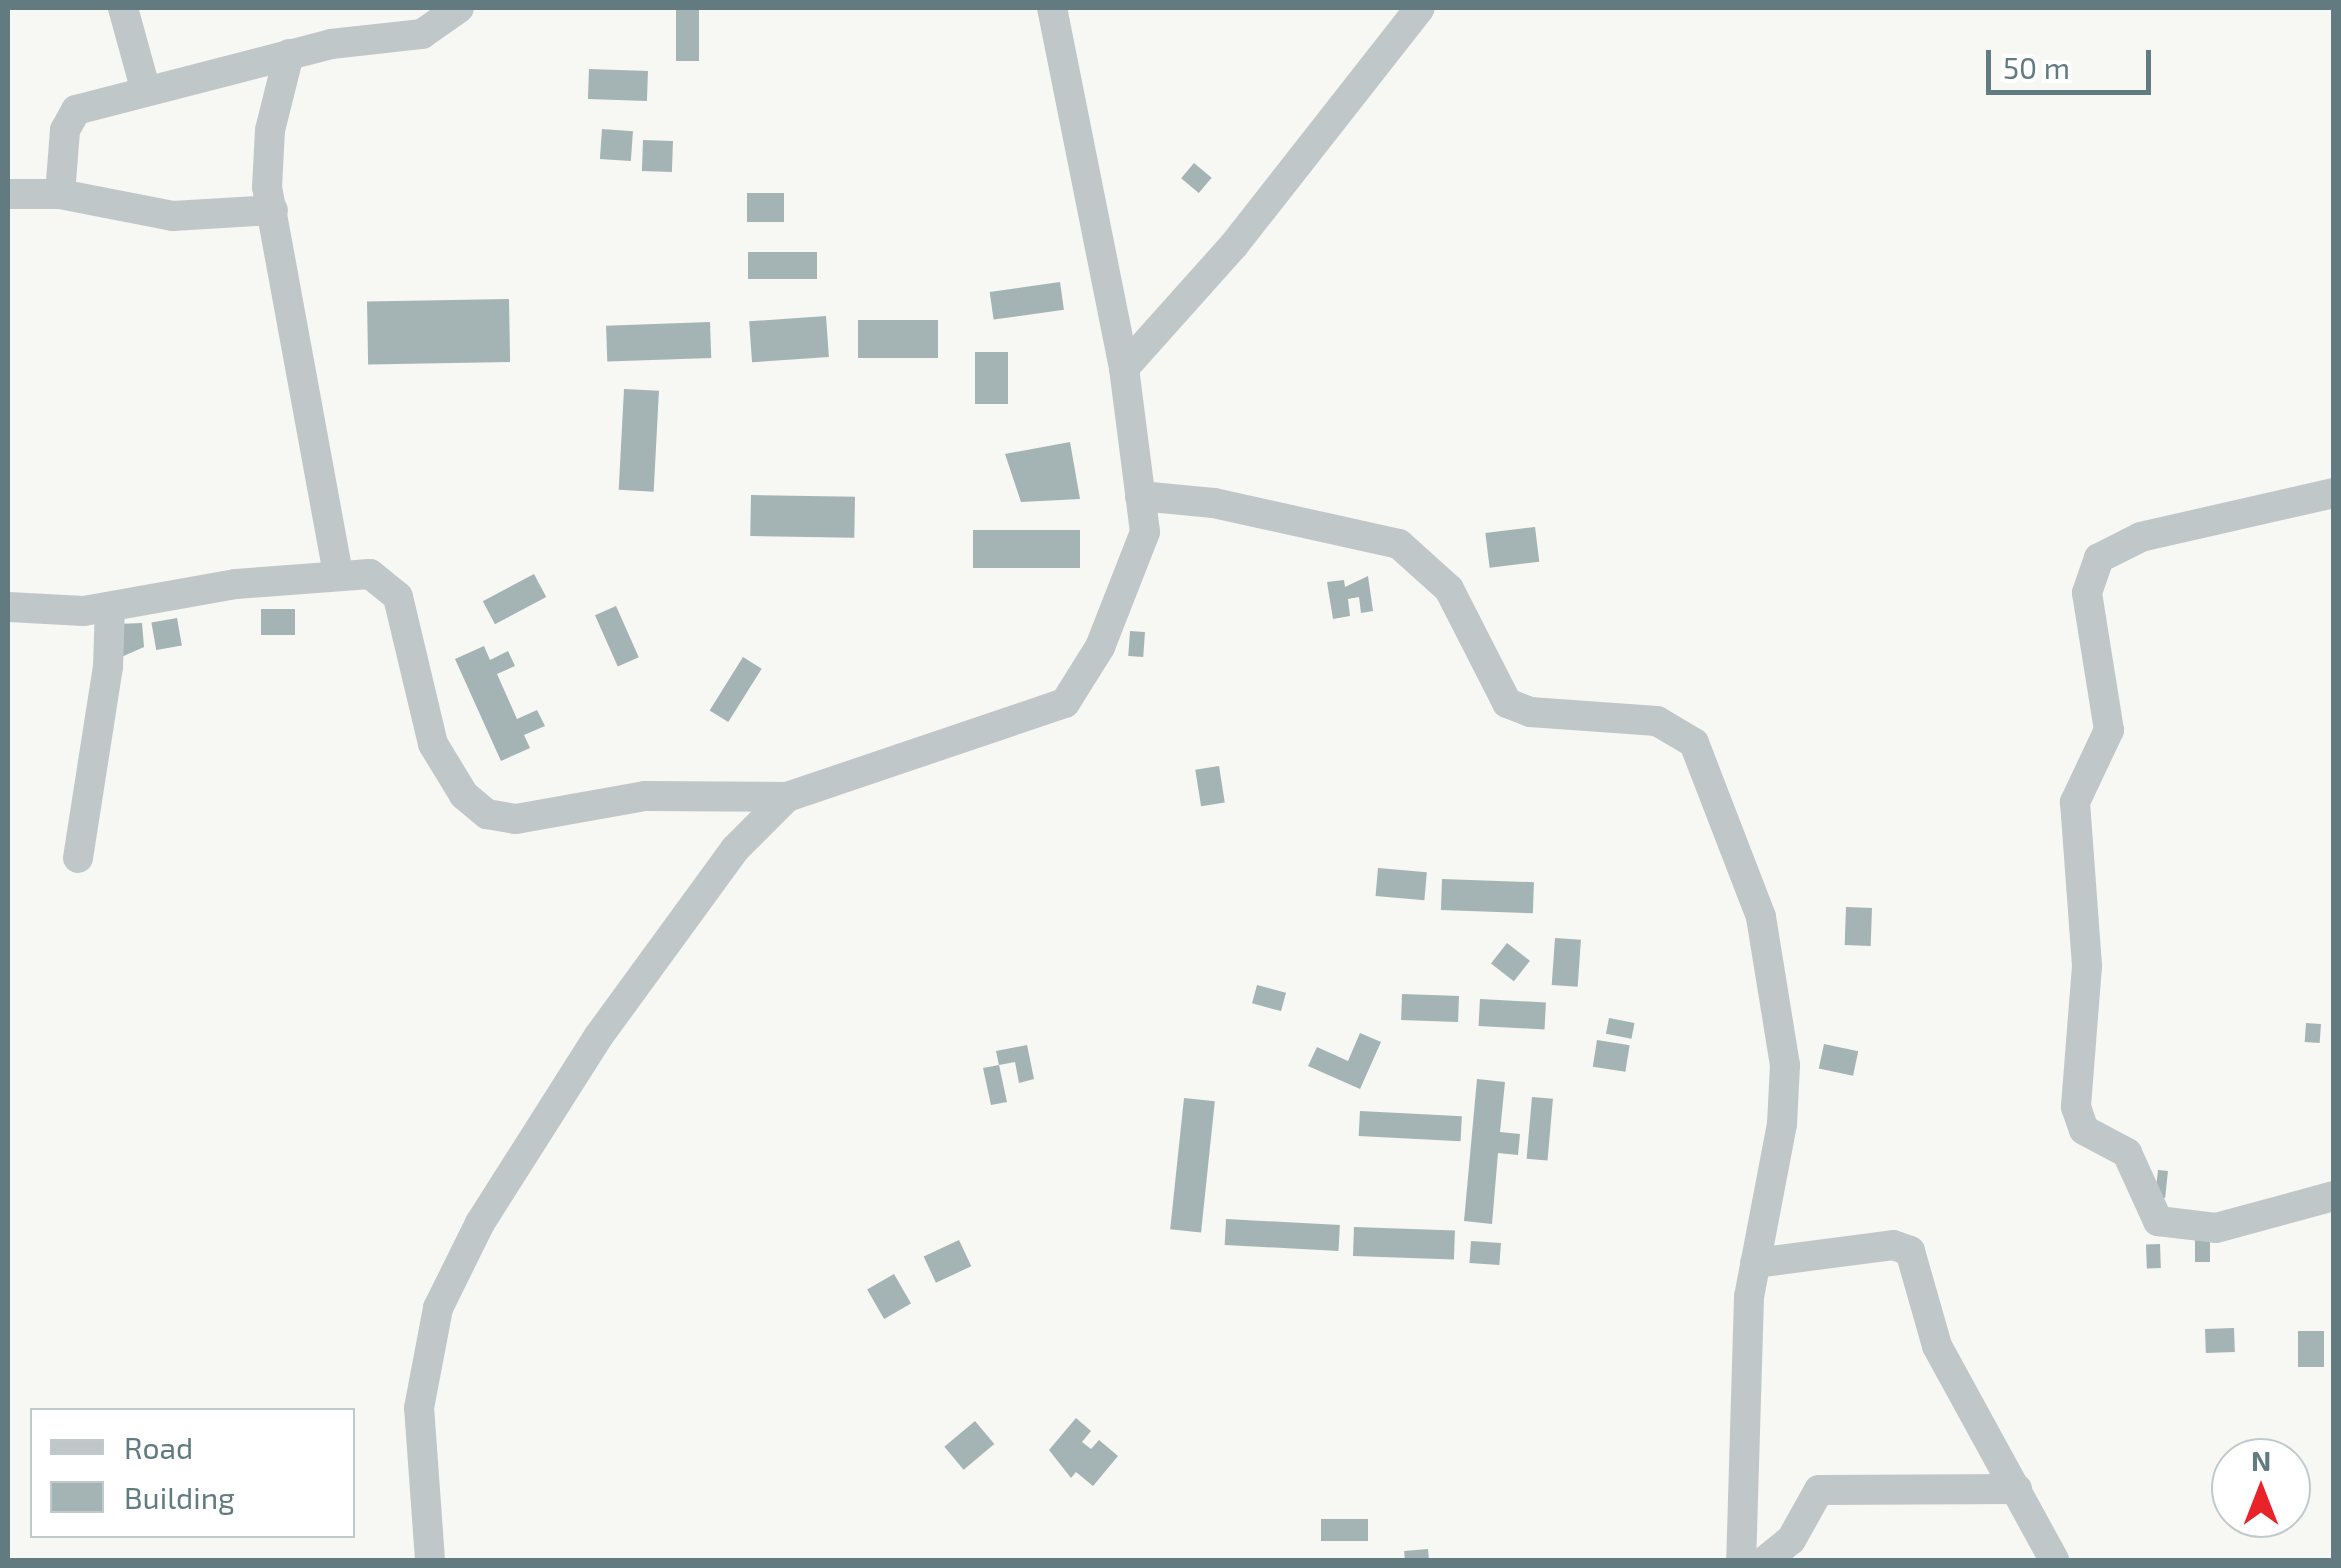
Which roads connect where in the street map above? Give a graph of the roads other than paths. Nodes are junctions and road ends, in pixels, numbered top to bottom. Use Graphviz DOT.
graph roads {
  1 [pos="123,8"];
  2 [pos="459,8"];
  3 [pos="1052,8"];
  4 [pos="1420,8"];
  5 [pos="290,54"];
  6 [pos="145,88"];
  7 [pos="8,194"];
  8 [pos="60,194"];
  9 [pos="272,210"];
  10 [pos="1124,368"];
  11 [pos="2334,493"];
  12 [pos="1140,496"];
  13 [pos="338,572"];
  14 [pos="110,606"];
  15 [pos="8,608"];
  16 [pos="787,797"];
  17 [pos="78,858"];
  18 [pos="2334,1196"];
  19 [pos="1755,1263"];
  20 [pos="2017,1489"];
  21 [pos="430,1560"];
  22 [pos="1740,1560"];
  23 [pos="1766,1560"];
  24 [pos="2054,1560"];
  1 -- 6 [label="street"];
  2 -- 5 [label="street"];
  3 -- 10 [label="street"];
  4 -- 10 [label="street"];
  5 -- 6 [label="street"];
  5 -- 9 [label="street"];
  6 -- 8 [label="street"];
  7 -- 8 [label="street"];
  8 -- 9 [label="street"];
  9 -- 13 [label="street"];
  10 -- 12 [label="street"];
  11 -- 18 [label="street"];
  12 -- 16 [label="street"];
  12 -- 19 [label="street"];
  13 -- 14 [label="street"];
  13 -- 16 [label="street"];
  14 -- 15 [label="street"];
  14 -- 17 [label="street"];
  16 -- 21 [label="street"];
  19 -- 20 [label="street"];
  19 -- 22 [label="street"];
  20 -- 23 [label="street"];
  20 -- 24 [label="street"];
}
